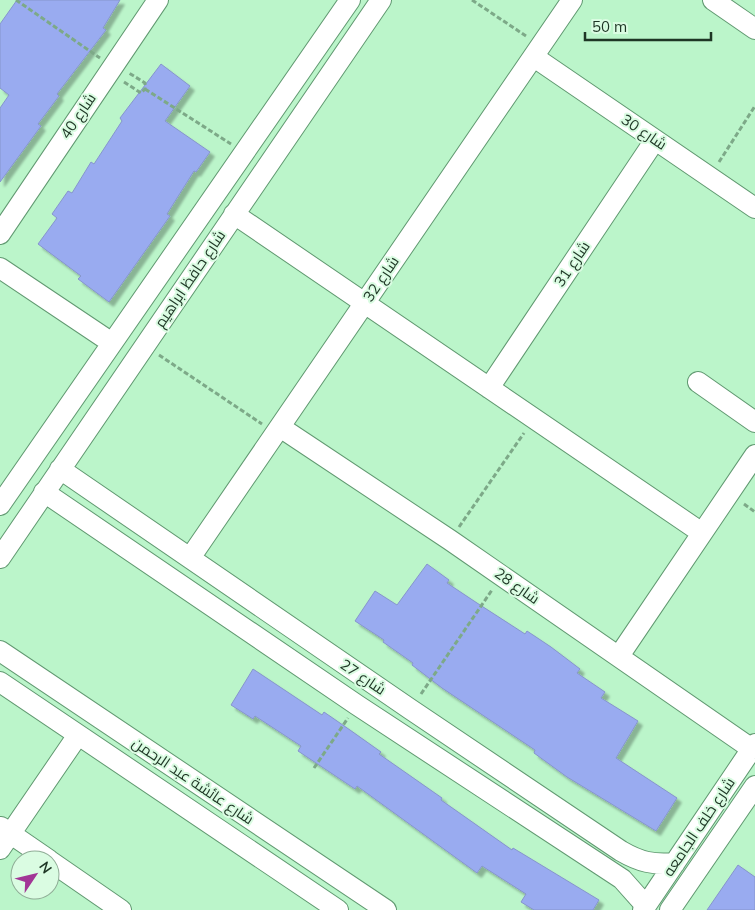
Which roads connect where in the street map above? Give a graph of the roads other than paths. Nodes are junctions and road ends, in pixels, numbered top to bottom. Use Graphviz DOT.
graph roads {
  1 [pos="158,0"];
  2 [pos="350,0"];
  3 [pos="381,0"];
  4 [pos="572,0"];
  5 [pos="713,0"];
  6 [pos="755,29"];
  7 [pos="537,52"];
  8 [pos="655,140"];
  9 [pos="755,208"];
  10 [pos="234,214"];
  11 [pos="0,234"];
  12 [pos="0,268"];
  13 [pos="365,303"];
  14 [pos="112,343"];
  15 [pos="698,382"];
  16 [pos="489,388"];
  17 [pos="755,422"];
  18 [pos="278,430"];
  19 [pos="755,455"];
  20 [pos="60,469"];
  21 [pos="44,492"];
  22 [pos="0,505"];
  23 [pos="702,533"];
  24 [pos="0,558"];
  25 [pos="190,558"];
  26 [pos="0,651"];
  27 [pos="618,656"];
  28 [pos="0,682"];
  29 [pos="78,735"];
  30 [pos="753,746"];
  31 [pos="183,774"];
  32 [pos="755,786"];
  33 [pos="169,796"];
  34 [pos="4,836"];
  35 [pos="30,850"];
  36 [pos="675,863"];
  37 [pos="60,868"];
  38 [pos="112,907"];
  39 [pos="644,908"];
  40 [pos="338,910"];
  41 [pos="386,910"];
  42 [pos="670,910"];
  1 -- 11 [label="street, شارع 40"];
  2 -- 14 [label="street, شارع حافظ ابراهيم"];
  3 -- 10 [label="street, شارع حافظ ابراهيم"];
  4 -- 7 [label="street, شارع 32"];
  5 -- 6 [label="street"];
  7 -- 8 [label="street, شارع 30"];
  7 -- 13 [label="street, شارع 32"];
  8 -- 9 [label="street, شارع 30"];
  8 -- 16 [label="street, شارع 31"];
  10 -- 13 [label="street"];
  10 -- 20 [label="street, شارع حافظ ابراهيم"];
  12 -- 14 [label="street"];
  13 -- 16 [label="street"];
  13 -- 18 [label="street, شارع 32"];
  14 -- 22 [label="street, شارع حافظ ابراهيم"];
  15 -- 17 [label="street"];
  16 -- 23 [label="street"];
  18 -- 25 [label="street, شارع 32"];
  18 -- 27 [label="street, شارع 28"];
  19 -- 23 [label="street"];
  20 -- 21 [label="street, شارع حافظ ابراهيم"];
  20 -- 25 [label="street, شارع 27"];
  21 -- 24 [label="street, شارع حافظ ابراهيم"];
  21 -- 39 [label="street, شارع 27"];
  23 -- 27 [label="street"];
  25 -- 36 [label="street, شارع 27"];
  26 -- 31 [label="street, شارع عائشة عبد الرحمن"];
  27 -- 30 [label="street, شارع 28"];
  28 -- 29 [label="street, شارع عائشة عبد الرحمن"];
  29 -- 33 [label="street, شارع عائشة عبد الرحمن"];
  29 -- 34 [label="street"];
  30 -- 36 [label="street, شارع خلف الجامعه"];
  31 -- 33 [label="street"];
  31 -- 41 [label="street, شارع عائشة عبد الرحمن"];
  32 -- 42 [label="street, شارع خلف الجامعه"];
  33 -- 40 [label="street, شارع عائشة عبد الرحمن"];
  34 -- 35 [label="street"];
  36 -- 39 [label="street, شارع خلف الجامعه"];
  37 -- 38 [label="street"];
}
